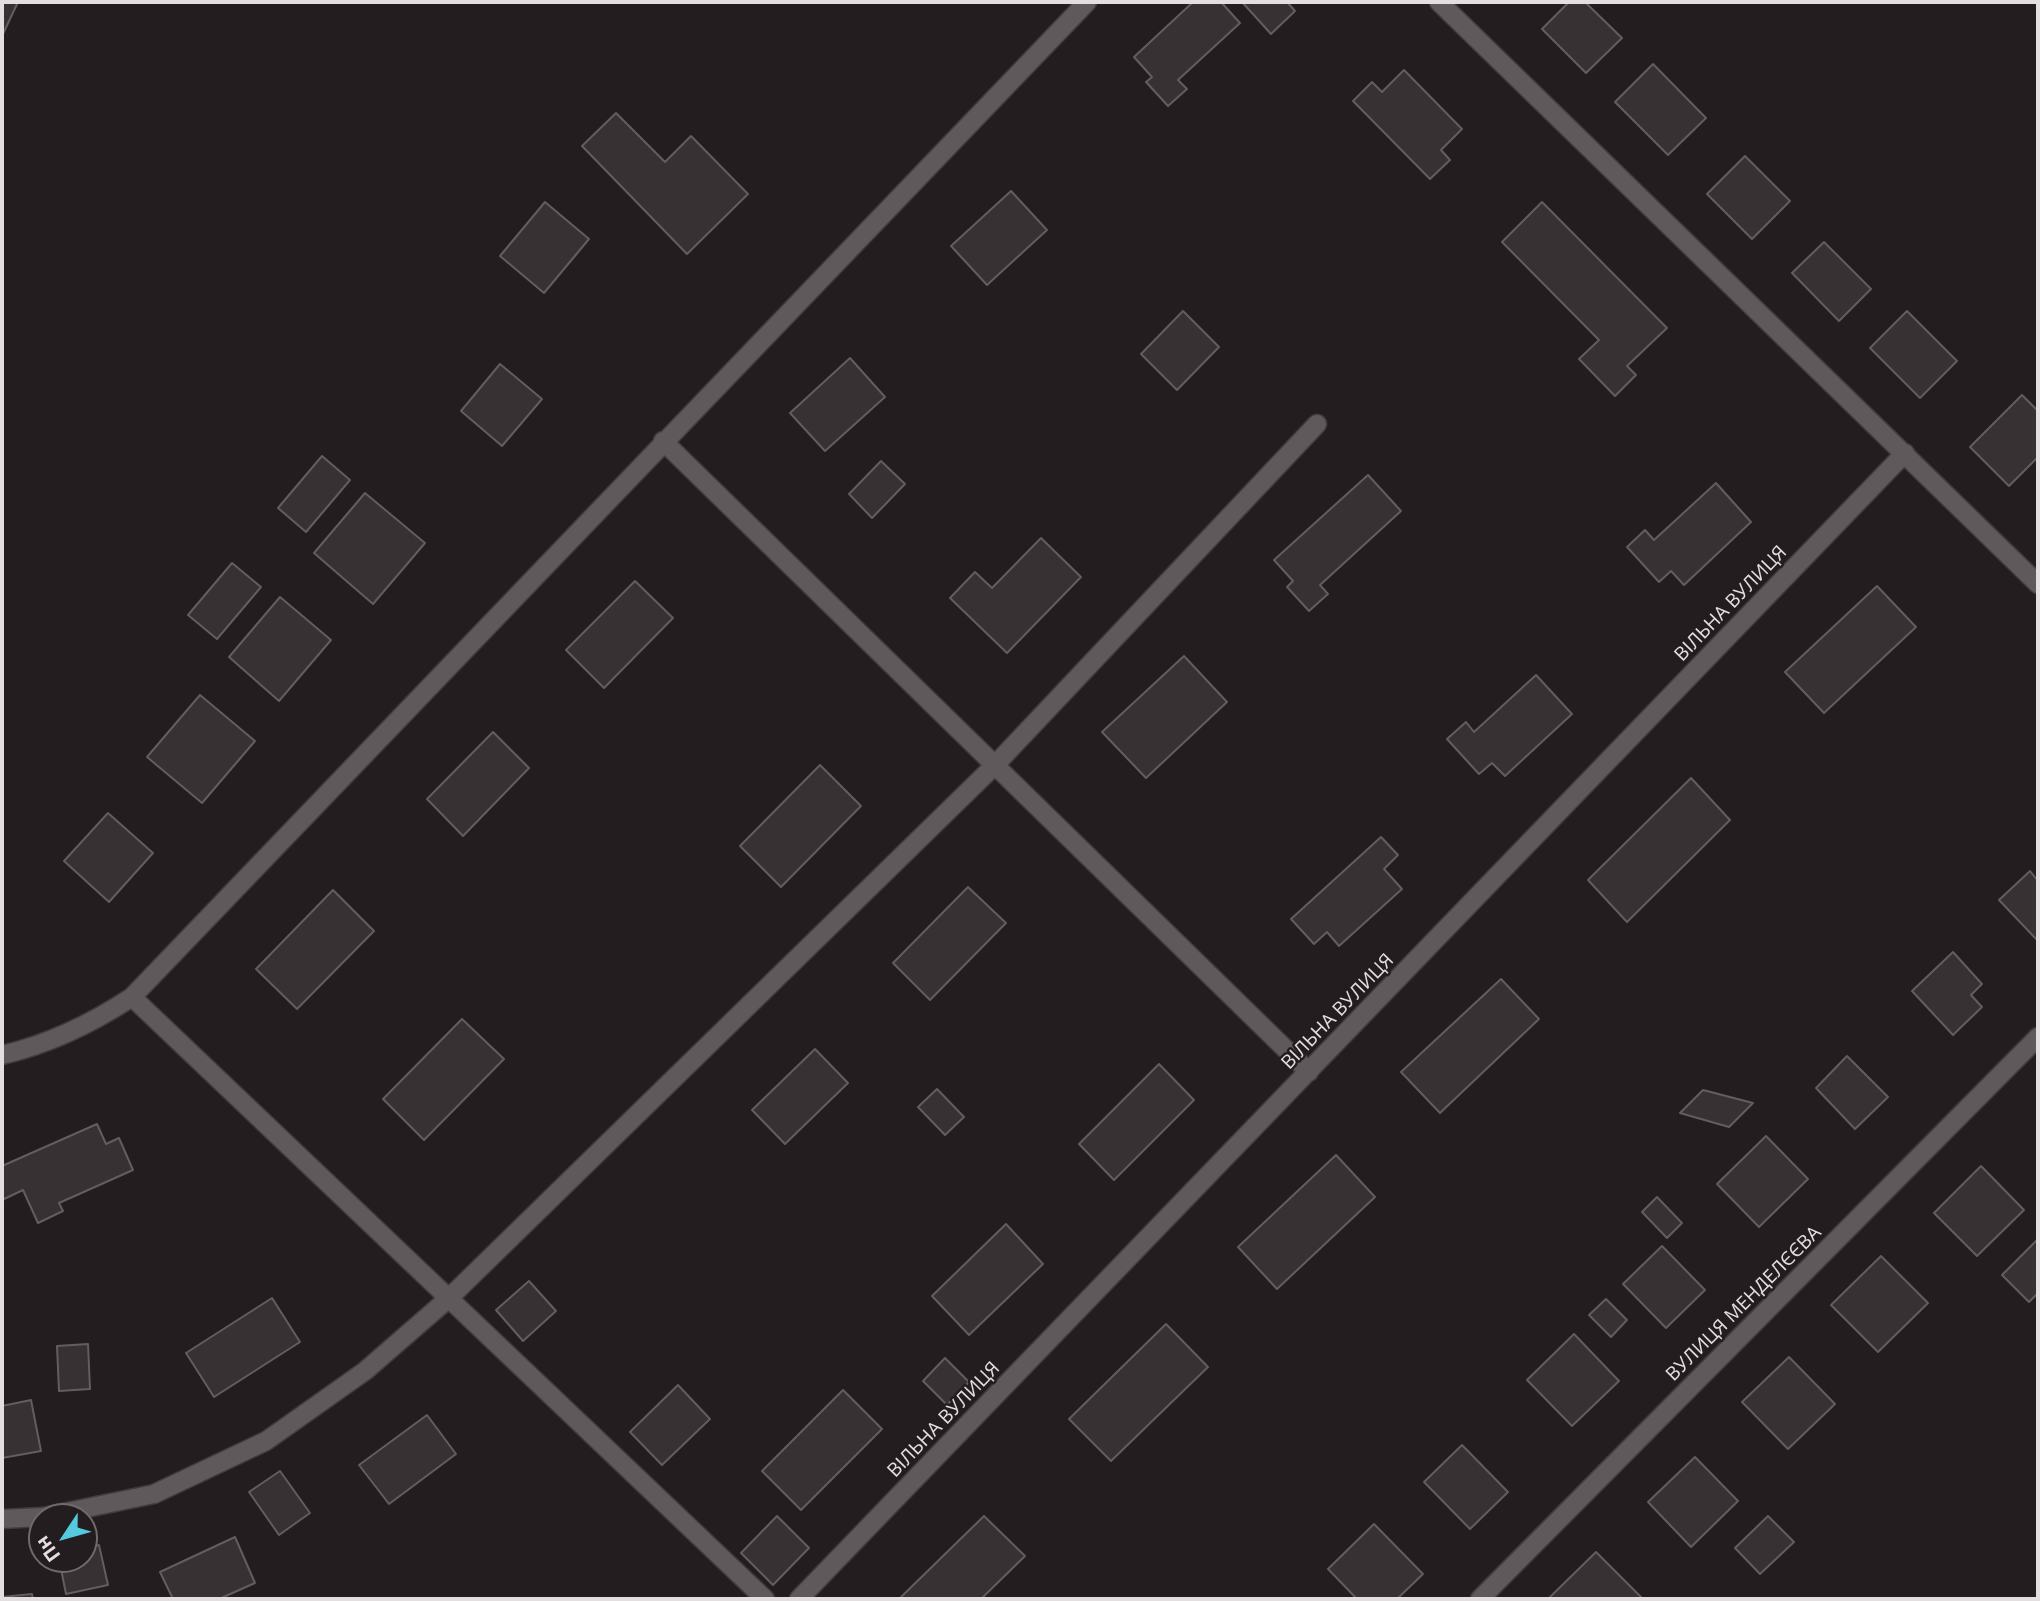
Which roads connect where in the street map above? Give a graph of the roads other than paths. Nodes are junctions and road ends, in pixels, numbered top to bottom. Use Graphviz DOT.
graph roads {
  1 [pos="1087,2"];
  2 [pos="1439,2"];
  3 [pos="1317,424"];
  4 [pos="663,441"];
  5 [pos="1905,453"];
  6 [pos="2038,584"];
  7 [pos="995,765"];
  8 [pos="132,997"];
  9 [pos="2038,1037"];
  10 [pos="2,1055"];
  11 [pos="1310,1072"];
  12 [pos="449,1298"];
  13 [pos="98,1506"];
  14 [pos="28,1517"];
  15 [pos="2,1518"];
  16 [pos="765,1599"];
  17 [pos="799,1599"];
  18 [pos="1480,1599"];
  1 -- 4 [label="street"];
  2 -- 5 [label="street"];
  3 -- 7 [label="street"];
  4 -- 7 [label="street"];
  4 -- 8 [label="street"];
  5 -- 6 [label="street"];
  5 -- 11 [label="street, ВІЛЬНА ВУЛИЦЯ"];
  7 -- 11 [label="street"];
  7 -- 12 [label="street"];
  8 -- 10 [label="street"];
  8 -- 12 [label="street"];
  9 -- 18 [label="street, ВУЛИЦЯ МЕНДЕЛЄЄВА"];
  11 -- 17 [label="street, ВІЛЬНА ВУЛИЦЯ"];
  12 -- 13 [label="street"];
  12 -- 16 [label="street"];
  14 -- 15 [label="street"];
}
